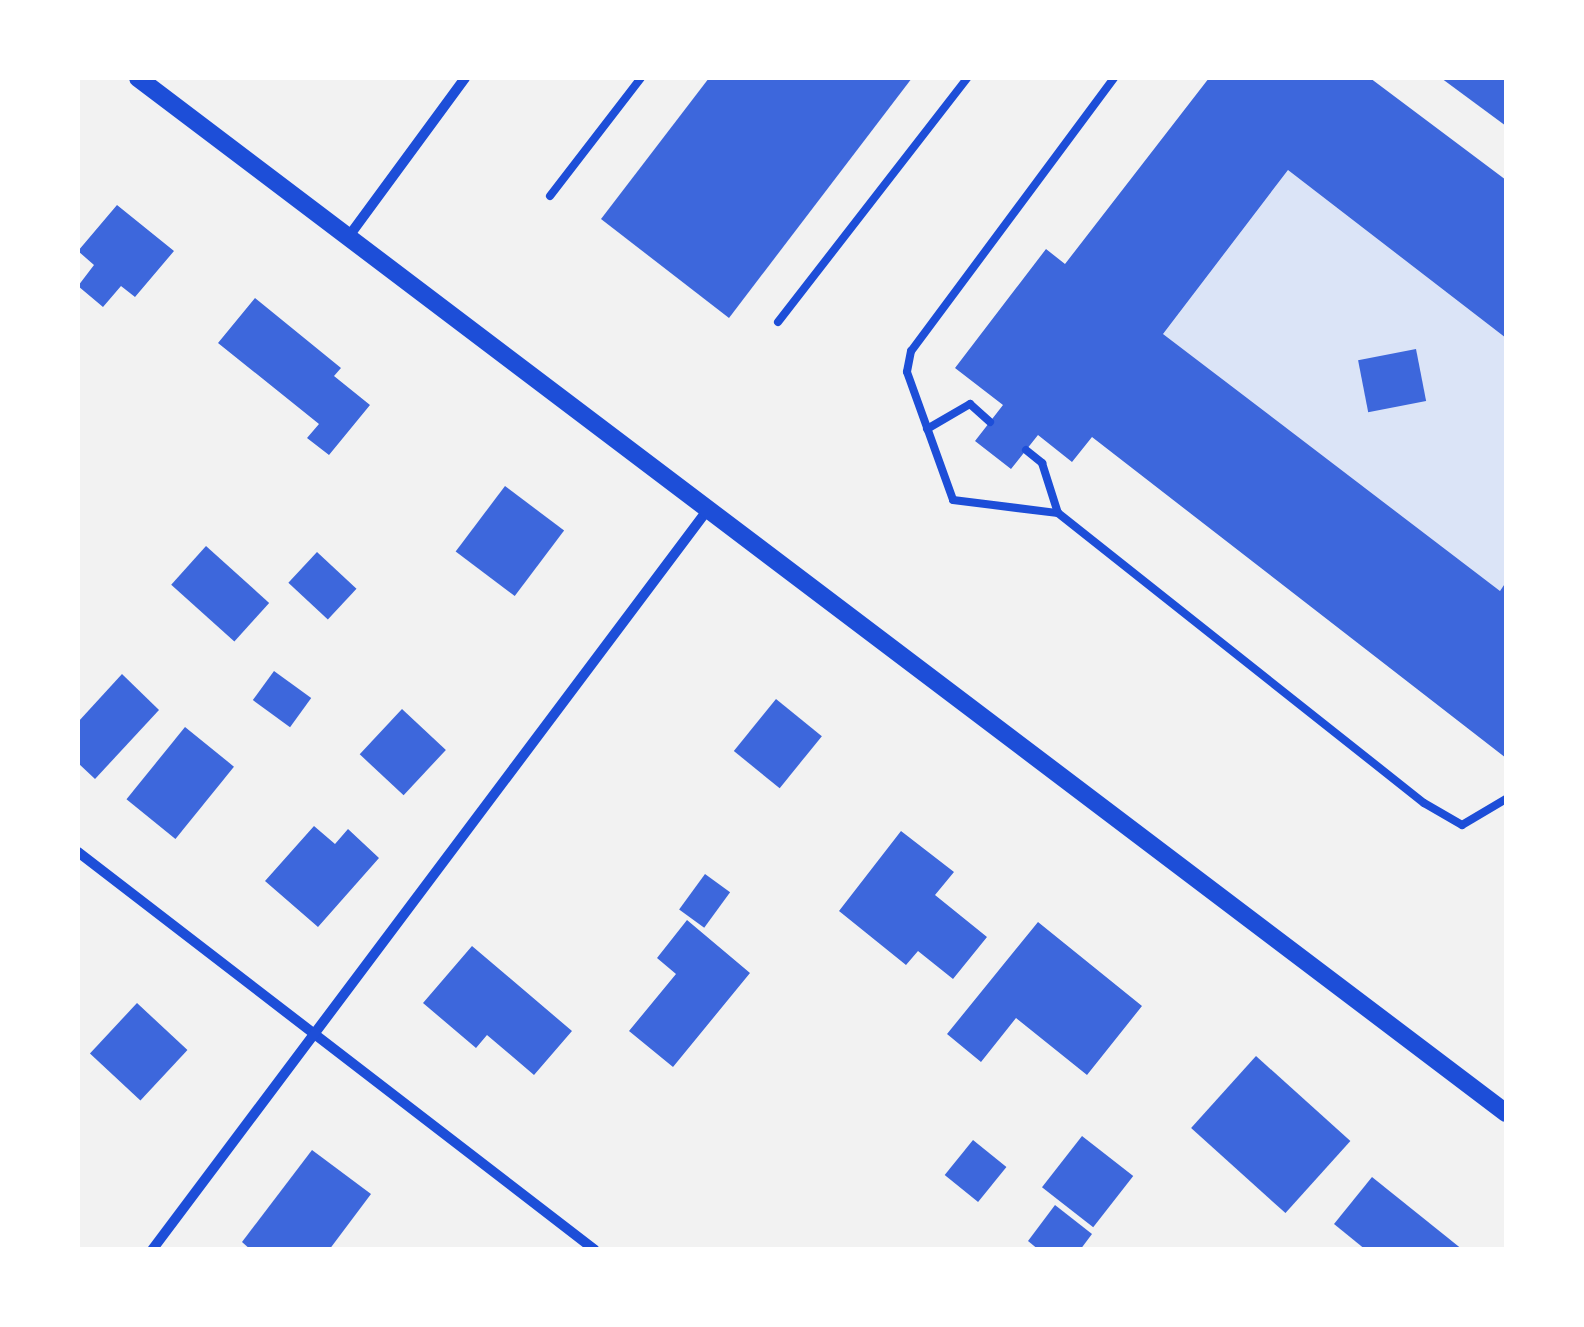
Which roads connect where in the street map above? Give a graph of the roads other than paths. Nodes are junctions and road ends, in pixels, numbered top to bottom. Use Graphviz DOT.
graph roads {
  1 [pos="138,78"];
  2 [pos="465,78"];
  3 [pos="642,78"];
  4 [pos="967,78"];
  5 [pos="1114,78"];
  6 [pos="550,196"];
  7 [pos="348,236"];
  8 [pos="778,322"];
  9 [pos="990,422"];
  10 [pos="927,430"];
  11 [pos="1026,450"];
  12 [pos="710,508"];
  13 [pos="1058,512"];
  14 [pos="1506,799"];
  15 [pos="78,852"];
  16 [pos="314,1034"];
  17 [pos="1506,1113"];
  18 [pos="152,1250"];
  19 [pos="595,1250"];
  1 -- 7 [label="street"];
  2 -- 7 [label="street"];
  3 -- 6 [label="lane"];
  4 -- 8 [label="lane"];
  5 -- 10 [label="lane"];
  7 -- 12 [label="street"];
  9 -- 10 [label="lane"];
  10 -- 13 [label="lane"];
  11 -- 13 [label="lane"];
  12 -- 16 [label="street"];
  12 -- 17 [label="street"];
  13 -- 14 [label="lane"];
  15 -- 16 [label="street"];
  16 -- 18 [label="street"];
  16 -- 19 [label="street"];
}
